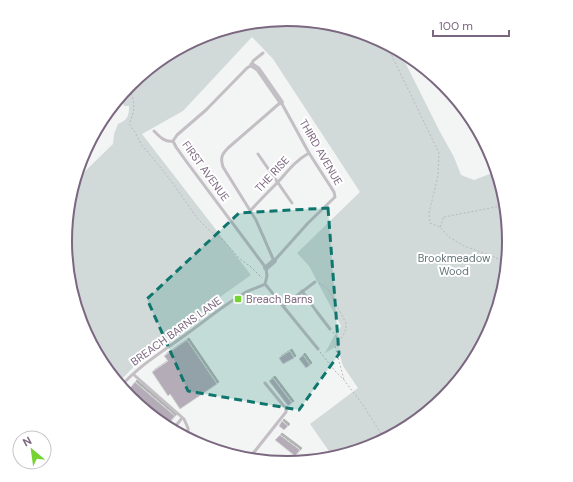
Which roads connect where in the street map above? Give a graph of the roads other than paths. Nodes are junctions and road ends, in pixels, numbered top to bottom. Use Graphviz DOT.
graph roads {
  1 [pos="263,53"];
  2 [pos="252,65"];
  3 [pos="281,102"];
  4 [pos="154,130"];
  5 [pos="173,142"];
  6 [pos="309,153"];
  7 [pos="258,154"];
  8 [pos="278,182"];
  9 [pos="292,203"];
  10 [pos="251,210"];
  11 [pos="274,261"];
  12 [pos="266,268"];
  13 [pos="315,282"];
  14 [pos="265,284"];
  15 [pos="302,291"];
  16 [pos="283,306"];
  17 [pos="330,329"];
  18 [pos="318,349"];
  19 [pos="133,374"];
  20 [pos="125,382"];
  21 [pos="265,383"];
  22 [pos="182,418"];
  23 [pos="176,425"];
  24 [pos="188,432"];
  25 [pos="253,453"];
  1 -- 2 [label="lane, FIRST AVENUE"];
  2 -- 3 [label="street"];
  2 -- 5 [label="lane, FIRST AVENUE"];
  3 -- 6 [label="lane, THIRD AVENUE"];
  3 -- 10 [label="lane"];
  4 -- 5 [label="lane"];
  5 -- 12 [label="lane, FIRST AVENUE"];
  6 -- 8 [label="lane, THE RISE"];
  6 -- 11 [label="lane, THIRD AVENUE"];
  7 -- 8 [label="lane"];
  8 -- 9 [label="lane"];
  8 -- 10 [label="lane, THE RISE"];
  10 -- 11 [label="lane"];
  11 -- 12 [label="street"];
  12 -- 14 [label="lane"];
  13 -- 15 [label="lane"];
  14 -- 16 [label="lane"];
  14 -- 19 [label="lane, BREACH BARNS LANE"];
  15 -- 16 [label="lane"];
  15 -- 17 [label="lane"];
  16 -- 18 [label="lane"];
  19 -- 20 [label="lane, BREACH BARNS LANE"];
  19 -- 22 [label="lane"];
  21 -- 25 [label="lane"];
  22 -- 23 [label="lane"];
  22 -- 24 [label="lane"];
}
